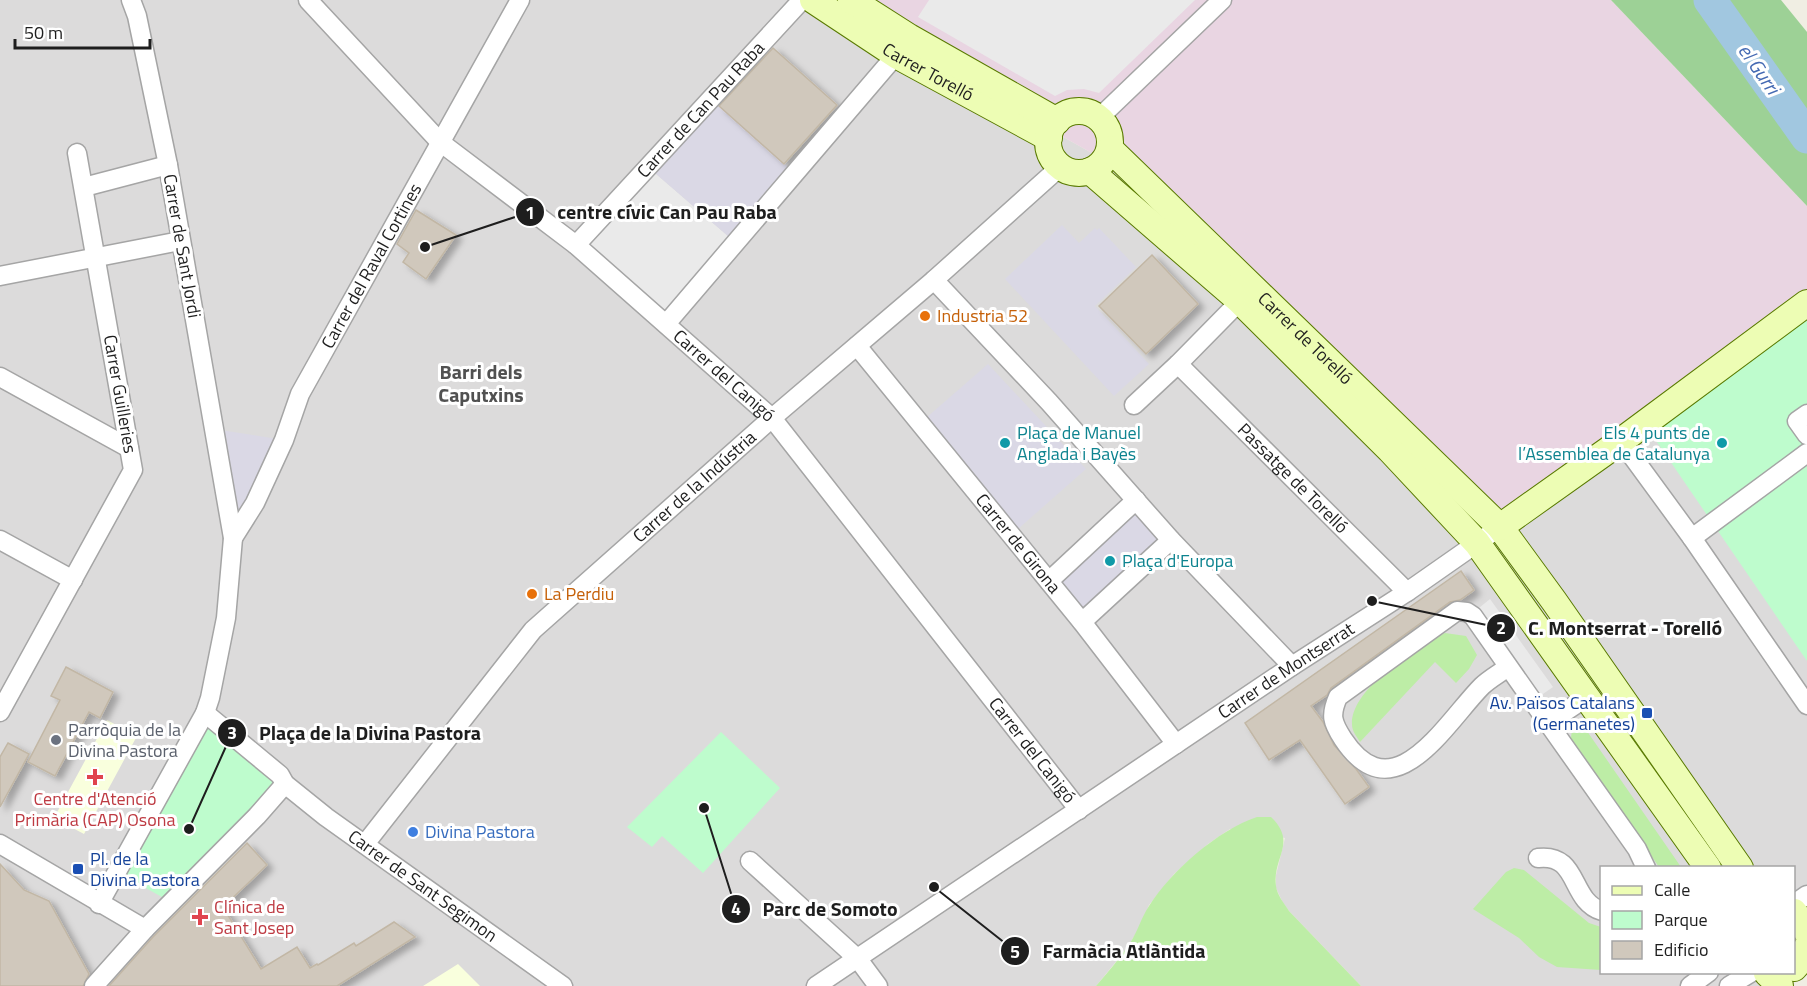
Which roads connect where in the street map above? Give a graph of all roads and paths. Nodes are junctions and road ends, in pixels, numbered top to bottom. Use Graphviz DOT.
graph roads {
  1 [pos="131,0"];
  2 [pos="520,0"];
  3 [pos="802,0"];
  4 [pos="813,0"];
  5 [pos="851,0"];
  6 [pos="1222,0"];
  7 [pos="313,2"];
  8 [pos="896,56"];
  9 [pos="1099,118"];
  10 [pos="1053,130"];
  11 [pos="440,142"];
  12 [pos="1110,149"];
  13 [pos="77,153"];
  14 [pos="168,165"];
  15 [pos="1060,167"];
  16 [pos="1090,171"];
  17 [pos="84,187"];
  18 [pos="180,241"];
  19 [pos="576,245"];
  20 [pos="97,258"];
  21 [pos="0,276"];
  22 [pos="934,280"];
  23 [pos="1240,301"];
  24 [pos="1804,305"];
  25 [pos="666,324"];
  26 [pos="857,346"];
  27 [pos="1178,364"];
  28 [pos="0,377"];
  29 [pos="1134,405"];
  30 [pos="1807,414"];
  31 [pos="772,418"];
  32 [pos="1807,435"];
  33 [pos="1621,441"];
  34 [pos="129,448"];
  35 [pos="1805,459"];
  36 [pos="225,495"];
  37 [pos="1136,500"];
  38 [pos="255,503"];
  39 [pos="1500,527"];
  40 [pos="233,538"];
  41 [pos="1692,538"];
  42 [pos="0,540"];
  43 [pos="1172,540"];
  44 [pos="1477,543"];
  45 [pos="73,580"];
  46 [pos="1049,581"];
  47 [pos="1407,592"];
  48 [pos="1082,622"];
  49 [pos="1292,666"];
  50 [pos="1508,667"];
  51 [pos="1587,697"];
  52 [pos="1807,705"];
  53 [pos="0,712"];
  54 [pos="205,713"];
  55 [pos="1548,723"];
  56 [pos="1176,744"];
  57 [pos="285,784"];
  58 [pos="1079,810"];
  59 [pos="0,844"];
  60 [pos="365,844"];
  61 [pos="1538,858"];
  62 [pos="750,861"];
  63 [pos="1646,866"];
  64 [pos="1707,866"];
  65 [pos="1739,866"];
  66 [pos="99,904"];
  67 [pos="1600,910"];
  68 [pos="1795,913"];
  69 [pos="145,929"];
  70 [pos="1807,933"];
  71 [pos="858,959"];
  72 [pos="1706,974"];
  73 [pos="1749,974"];
  74 [pos="1767,974"];
  75 [pos="97,985"];
  76 [pos="563,986"];
  77 [pos="816,986"];
  78 [pos="878,986"];
  79 [pos="1690,986"];
  80 [pos="1729,986"];
  81 [pos="1780,986"];
  1 -- 14 [label="street, Carrer de Sant Jordi"];
  2 -- 11 [label="street, Carrer del Raval Cortines"];
  3 -- 19 [label="street, Carrer de Can Pau Raba"];
  4 -- 8 [label="street, Carrer Torelló"];
  5 -- 10 [label="street, Carrer Torelló"];
  6 -- 9 [label="street"];
  7 -- 11 [label="street, Carrer del Canigó"];
  8 -- 10 [label="street, Carrer Torelló"];
  8 -- 25 [label="street"];
  9 -- 10 [label="street"];
  9 -- 12 [label="street"];
  10 -- 15 [label="street"];
  11 -- 19 [label="street, Carrer del Canigó"];
  11 -- 38 [label="street, Carrer del Raval Cortines"];
  12 -- 16 [label="street"];
  12 -- 39 [label="street, Carrer de Torelló"];
  13 -- 17 [label="street, Carrer Guilleries"];
  14 -- 17 [label="street"];
  14 -- 18 [label="street, Carrer de Sant Jordi"];
  15 -- 16 [label="street"];
  15 -- 22 [label="street, Carrer de la Indústria"];
  16 -- 23 [label="street, Carrer de Torelló"];
  17 -- 20 [label="street, Carrer Guilleries"];
  18 -- 20 [label="street"];
  18 -- 36 [label="street, Carrer de Sant Jordi"];
  19 -- 25 [label="street, Carrer del Canigó"];
  20 -- 21 [label="street"];
  20 -- 34 [label="street, Carrer Guilleries"];
  22 -- 26 [label="street, Carrer de la Indústria"];
  22 -- 37 [label="street"];
  23 -- 27 [label="street"];
  23 -- 44 [label="street, Carrer de Torelló"];
  24 -- 33 [label="street, Carrer de Montserrat"];
  25 -- 31 [label="street, Carrer del Canigó"];
  26 -- 31 [label="street, Carrer de la Indústria"];
  26 -- 46 [label="street, Carrer de Girona"];
  27 -- 29 [label="street"];
  27 -- 47 [label="street, Passatge de Torelló"];
  28 -- 34 [label="street"];
  30 -- 32 [label="street"];
  31 -- 58 [label="street, Carrer del Canigó"];
  31 -- 60 [label="street, Carrer de la Indústria"];
  33 -- 39 [label="street, Carrer de Montserrat"];
  33 -- 41 [label="street"];
  34 -- 45 [label="street, Carrer Guilleries"];
  35 -- 41 [label="street"];
  36 -- 38 [label="street"];
  36 -- 40 [label="street, Carrer de Sant Jordi"];
  37 -- 43 [label="street"];
  37 -- 46 [label="street"];
  38 -- 40 [label="street, Carrer del Raval Cortines"];
  39 -- 44 [label="street, Carrer de Montserrat"];
  39 -- 65 [label="street, Carrer de Torelló"];
  40 -- 54 [label="street, Carrer de Sant Jordi"];
  41 -- 52 [label="street"];
  42 -- 45 [label="street"];
  43 -- 48 [label="street"];
  43 -- 49 [label="street"];
  44 -- 47 [label="street, Carrer de Montserrat"];
  44 -- 51 [label="street, Carrer de Torelló"];
  45 -- 53 [label="street, Carrer Guilleries"];
  46 -- 48 [label="street, Carrer de Girona"];
  47 -- 49 [label="street, Carrer de Montserrat"];
  48 -- 56 [label="street, Carrer de Girona"];
  49 -- 56 [label="street, Carrer de Montserrat"];
  50 -- 50 [label="street"];
  50 -- 55 [label="street"];
  51 -- 55 [label="street"];
  51 -- 64 [label="street, Carrer de Torelló"];
  54 -- 57 [label="street, Carrer de Sant Segimon"];
  54 -- 66 [label="street, Carrer de Sant Jordi"];
  55 -- 63 [label="street"];
  56 -- 58 [label="street, Carrer de Montserrat"];
  57 -- 60 [label="street, Carrer de Sant Segimon"];
  57 -- 69 [label="street"];
  58 -- 71 [label="street, Carrer de Montserrat"];
  59 -- 66 [label="street"];
  60 -- 76 [label="street, Carrer de Sant Segimon"];
  61 -- 67 [label="street"];
  62 -- 71 [label="street"];
  66 -- 69 [label="street"];
  68 -- 70 [label="street"];
  69 -- 75 [label="street"];
  71 -- 77 [label="street, Carrer de Montserrat"];
  71 -- 78 [label="street"];
  72 -- 79 [label="street"];
  73 -- 80 [label="street"];
  74 -- 81 [label="street"];
}
